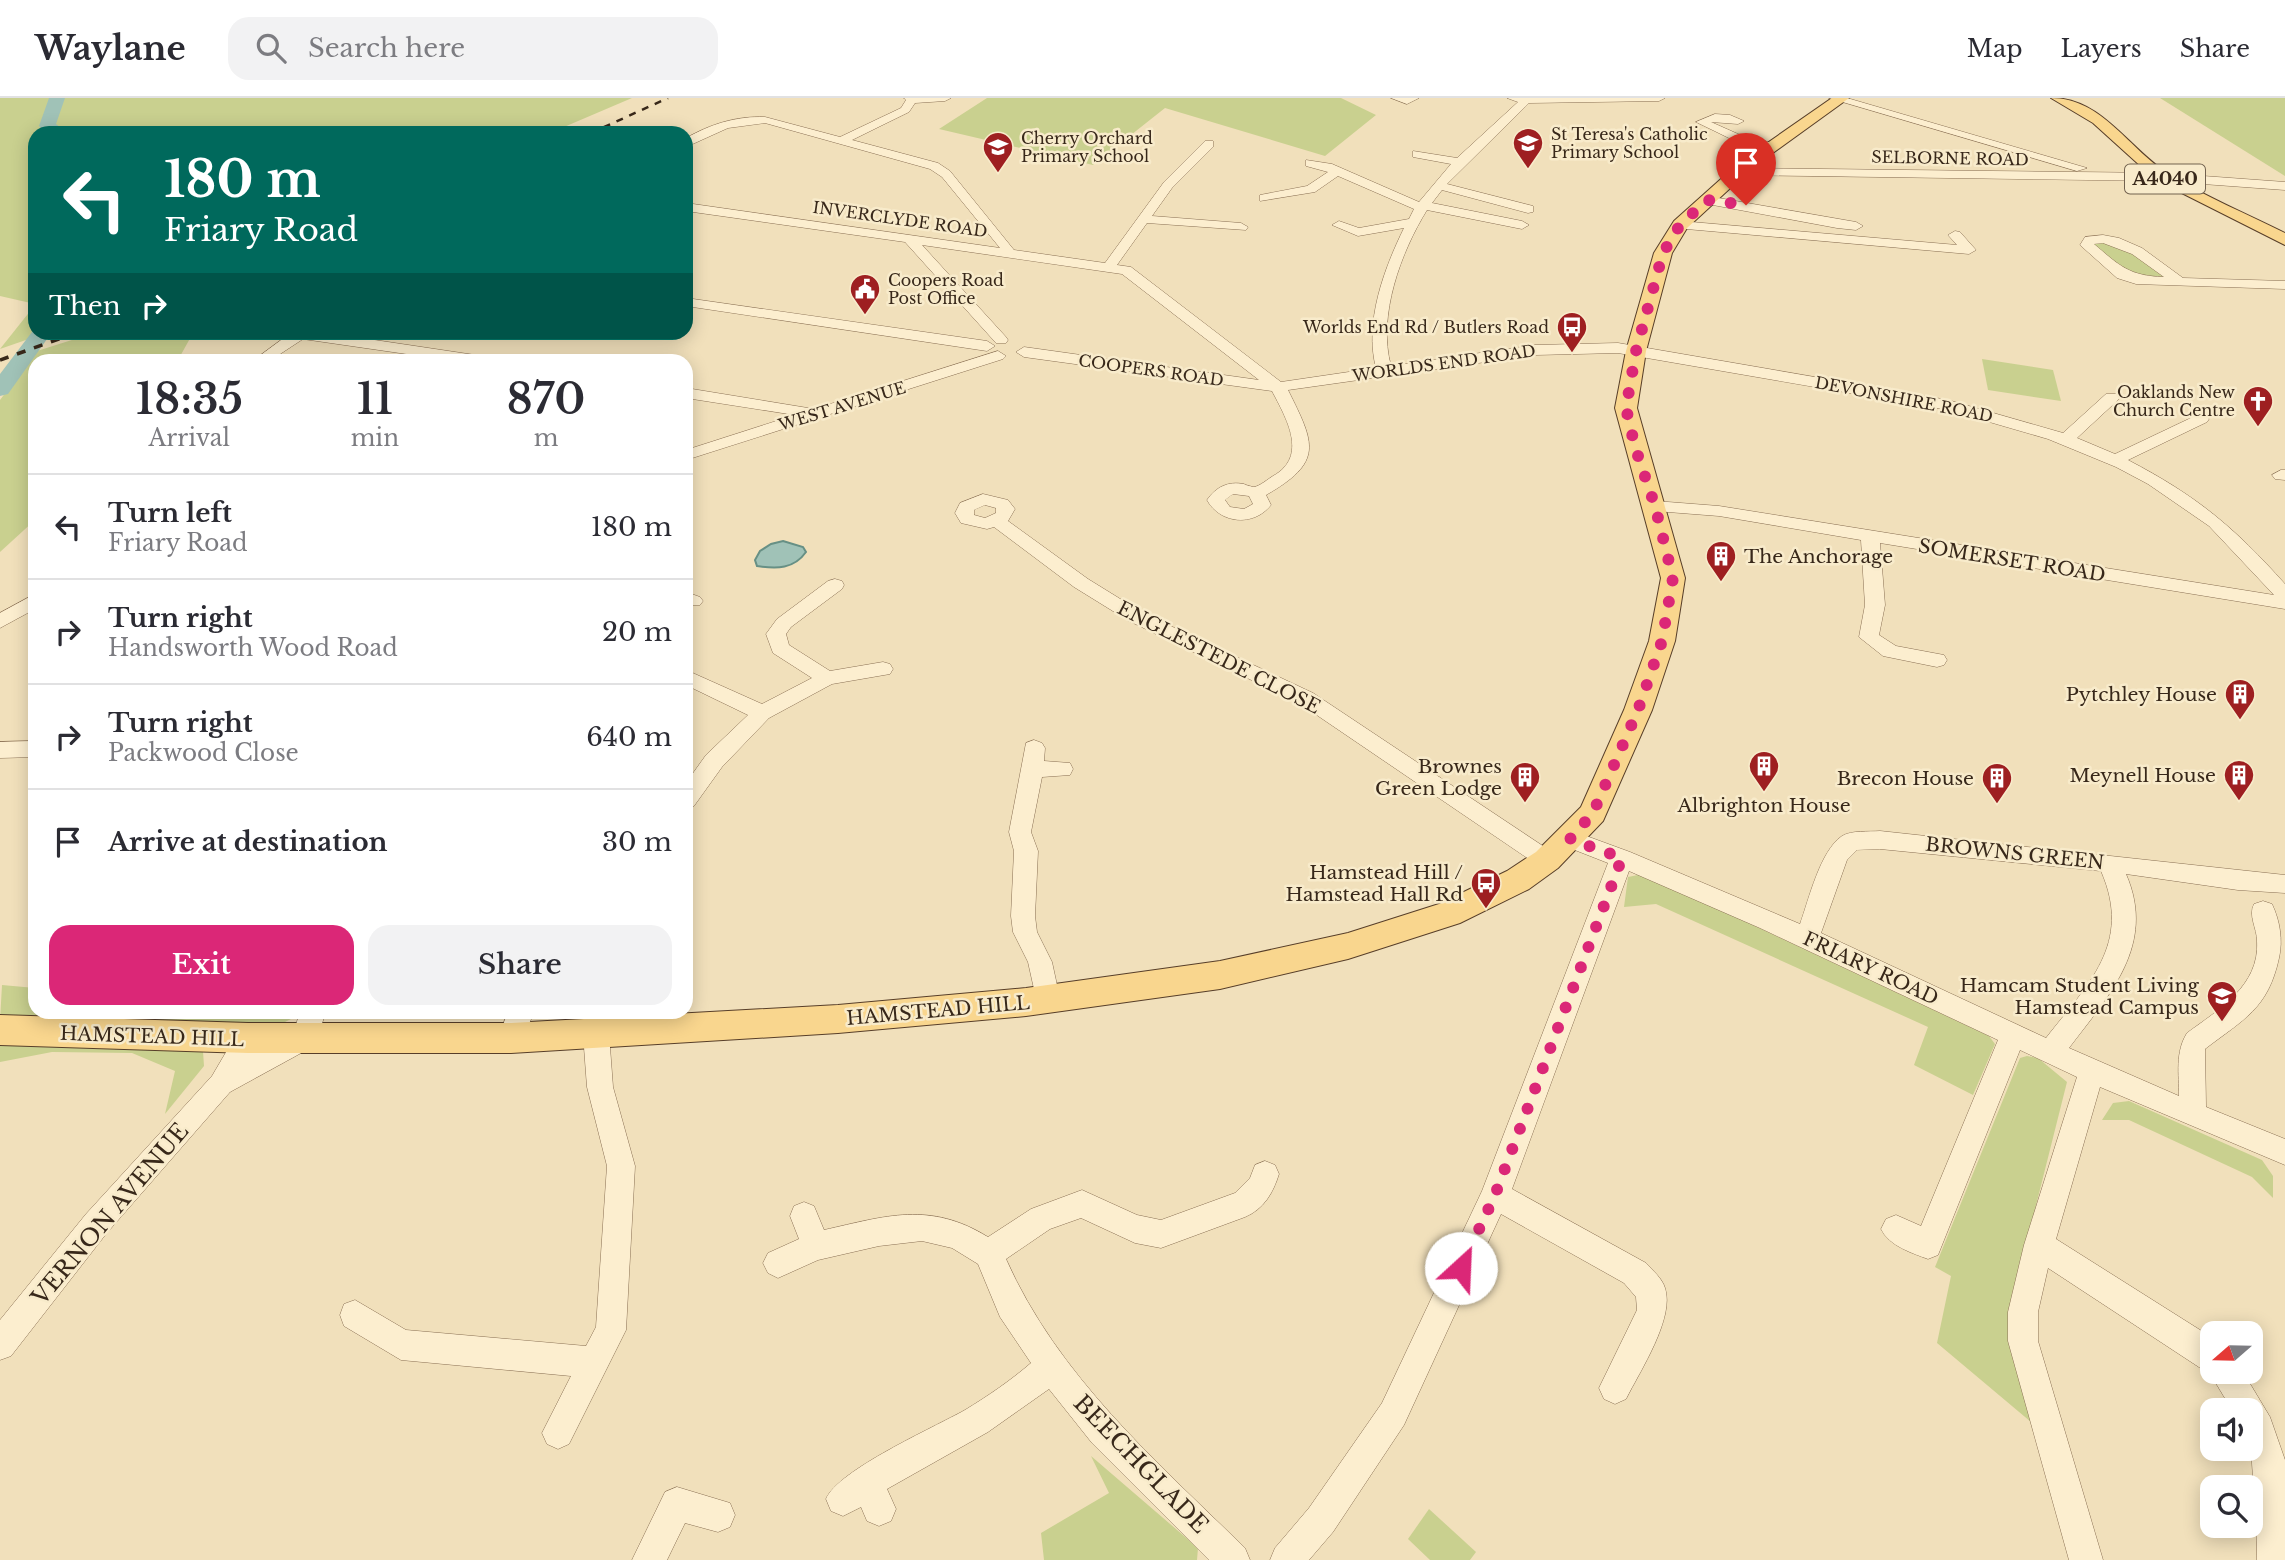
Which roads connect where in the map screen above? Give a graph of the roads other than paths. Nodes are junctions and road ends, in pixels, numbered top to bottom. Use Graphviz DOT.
graph roads {
  1 [pos="945,98"];
  2 [pos="1397,98"];
  3 [pos="1413,98"];
  4 [pos="1659,98"];
  5 [pos="1835,98"];
  6 [pos="1842,98"];
  7 [pos="2057,98"];
  8 [pos="911,99"];
  9 [pos="1519,99"];
  10 [pos="1548,100"];
  11 [pos="1738,121"];
  12 [pos="693,139"];
  13 [pos="843,140"];
  14 [pos="1209,144"];
  15 [pos="1774,145"];
  16 [pos="1416,154"];
  17 [pos="1310,163"];
  18 [pos="1462,163"];
  19 [pos="1337,171"];
  20 [pos="1738,172"];
  21 [pos="2100,176"];
  22 [pos="2162,177"];
  23 [pos="1440,186"];
  24 [pos="2285,186"];
  25 [pos="1265,198"];
  26 [pos="1707,200"];
  27 [pos="1423,206"];
  28 [pos="693,209"];
  29 [pos="1528,209"];
  30 [pos="1141,219"];
  31 [pos="1414,222"];
  32 [pos="1339,225"];
  33 [pos="1522,225"];
  34 [pos="1680,225"];
  35 [pos="1241,227"];
  36 [pos="1860,227"];
  37 [pos="1955,235"];
  38 [pos="909,239"];
  39 [pos="2285,240"];
  40 [pos="1008,251"];
  41 [pos="1110,265"];
  42 [pos="2178,281"];
  43 [pos="2285,285"];
  44 [pos="693,303"];
  45 [pos="291,340"];
  46 [pos="347,340"];
  47 [pos="995,347"];
  48 [pos="1636,351"];
  49 [pos="1024,352"];
  50 [pos="270,354"];
  51 [pos="437,354"];
  52 [pos="1385,371"];
  53 [pos="1258,372"];
  54 [pos="1238,383"];
  55 [pos="1278,387"];
  56 [pos="693,394"];
  57 [pos="2112,397"];
  58 [pos="817,414"];
  59 [pos="2201,419"];
  60 [pos="2066,439"];
  61 [pos="693,453"];
  62 [pos="2116,460"];
  63 [pos="1256,493"];
  64 [pos="1655,506"];
  65 [pos="997,521"];
  66 [pos="1870,537"];
  67 [pos="835,585"];
  68 [pos="2285,596"];
  69 [pos="2285,603"];
  70 [pos="28,604"];
  71 [pos="0,622"];
  72 [pos="1937,660"];
  73 [pos="883,669"];
  74 [pos="828,678"];
  75 [pos="693,680"];
  76 [pos="762,713"];
  77 [pos="28,749"];
  78 [pos="0,750"];
  79 [pos="1062,769"];
  80 [pos="693,790"];
  81 [pos="1559,850"];
  82 [pos="1622,858"];
  83 [pos="2109,863"];
  84 [pos="2285,884"];
  85 [pos="2263,911"];
  86 [pos="1807,937"];
  87 [pos="1047,999"];
  88 [pos="309,1025"];
  89 [pos="516,1025"];
  90 [pos="0,1030"];
  91 [pos="596,1034"];
  92 [pos="2013,1034"];
  93 [pos="247,1038"];
  94 [pos="2052,1051"];
  95 [pos="2092,1071"];
  96 [pos="221,1084"];
  97 [pos="2193,1114"];
  98 [pos="2285,1152"];
  99 [pos="1265,1174"];
  100 [pos="1495,1195"];
  101 [pos="804,1216"];
  102 [pos="1896,1229"];
  103 [pos="816,1245"];
  104 [pos="2039,1245"];
  105 [pos="988,1254"];
  106 [pos="778,1263"];
  107 [pos="355,1315"];
  108 [pos="0,1345"];
  109 [pos="2200,1349"];
  110 [pos="594,1362"];
  111 [pos="1051,1366"];
  112 [pos="1615,1388"];
  113 [pos="2263,1432"];
  114 [pos="558,1433"];
  115 [pos="863,1497"];
  116 [pos="718,1515"];
  117 [pos="649,1560"];
  118 [pos="1234,1560"];
  119 [pos="1287,1560"];
  120 [pos="2086,1560"];
  121 [pos="2274,1560"];
  1 -- 8 [label="street"];
  2 -- 3 [label="street"];
  4 -- 10 [label="street"];
  5 -- 6 [label="street"];
  6 -- 15 [label="main road, HAMSTEAD HILL"];
  6 -- 21 [label="street"];
  7 -- 22 [label="main road, A4040"];
  8 -- 13 [label="street"];
  9 -- 10 [label="street"];
  9 -- 18 [label="street"];
  11 -- 15 [label="street"];
  12 -- 13 [label="street"];
  13 -- 40 [label="street"];
  14 -- 30 [label="street"];
  15 -- 20 [label="main road, HAMSTEAD HILL"];
  16 -- 18 [label="street"];
  17 -- 19 [label="street"];
  18 -- 23 [label="street"];
  19 -- 25 [label="street"];
  19 -- 27 [label="street"];
  20 -- 21 [label="street, SELBORNE ROAD"];
  20 -- 26 [label="main road, HAMSTEAD HILL"];
  21 -- 22 [label="street, SELBORNE ROAD"];
  22 -- 24 [label="street, SELBORNE ROAD"];
  22 -- 39 [label="main road, A4040"];
  23 -- 27 [label="street"];
  23 -- 29 [label="street"];
  26 -- 34 [label="main road, HAMSTEAD HILL"];
  26 -- 36 [label="street"];
  27 -- 31 [label="street"];
  27 -- 33 [label="street"];
  28 -- 38 [label="street, INVERCLYDE ROAD"];
  30 -- 35 [label="street"];
  30 -- 41 [label="street"];
  31 -- 32 [label="street"];
  31 -- 52 [label="street"];
  34 -- 37 [label="street"];
  34 -- 48 [label="main road, HAMSTEAD HILL"];
  38 -- 40 [label="street, INVERCLYDE ROAD"];
  38 -- 47 [label="street"];
  40 -- 41 [label="street, INVERCLYDE ROAD"];
  41 -- 53 [label="street"];
  42 -- 42 [label="street"];
  42 -- 43 [label="street"];
  44 -- 47 [label="street, COOPERS ROAD"];
  45 -- 50 [label="street"];
  46 -- 51 [label="street"];
  47 -- 49 [label="street, COOPERS ROAD"];
  47 -- 58 [label="street, WEST AVENUE"];
  48 -- 52 [label="street, WORLDS END ROAD"];
  48 -- 60 [label="street, DEVONSHIRE ROAD"];
  48 -- 64 [label="main road, HAMSTEAD HILL"];
  49 -- 54 [label="street, COOPERS ROAD"];
  52 -- 55 [label="street, WORLDS END ROAD"];
  53 -- 54 [label="street"];
  53 -- 55 [label="street"];
  54 -- 55 [label="street, COOPERS ROAD"];
  55 -- 63 [label="street"];
  56 -- 58 [label="street"];
  57 -- 60 [label="street"];
  58 -- 61 [label="street, WEST AVENUE"];
  59 -- 62 [label="street"];
  60 -- 62 [label="street, DEVONSHIRE ROAD"];
  62 -- 68 [label="street, DEVONSHIRE ROAD"];
  64 -- 66 [label="street, SOMERSET ROAD"];
  64 -- 81 [label="main road, HAMSTEAD HILL"];
  65 -- 81 [label="street, ENGLESTEDE CLOSE"];
  66 -- 69 [label="street, SOMERSET ROAD"];
  66 -- 72 [label="street"];
  67 -- 74 [label="street"];
  70 -- 71 [label="street"];
  73 -- 74 [label="street"];
  74 -- 76 [label="street"];
  75 -- 76 [label="street"];
  76 -- 80 [label="street"];
  77 -- 78 [label="street"];
  79 -- 87 [label="street"];
  81 -- 82 [label="street, FRIARY ROAD"];
  81 -- 87 [label="main road, HAMSTEAD HILL"];
  82 -- 86 [label="street, FRIARY ROAD"];
  82 -- 100 [label="street"];
  83 -- 84 [label="street, BROWNS GREEN"];
  83 -- 86 [label="street, BROWNS GREEN"];
  83 -- 94 [label="street"];
  85 -- 97 [label="street"];
  86 -- 92 [label="street, FRIARY ROAD"];
  87 -- 91 [label="main road, HAMSTEAD HILL"];
  88 -- 89 [label="main road, HAMSTEAD HILL"];
  88 -- 93 [label="main road, HAMSTEAD HILL"];
  88 -- 96 [label="street, VERNON AVENUE"];
  89 -- 91 [label="main road, HAMSTEAD HILL"];
  90 -- 93 [label="main road, HAMSTEAD HILL"];
  91 -- 110 [label="street"];
  92 -- 94 [label="street, FRIARY ROAD"];
  92 -- 102 [label="street"];
  93 -- 96 [label="street, VERNON AVENUE"];
  94 -- 95 [label="street, FRIARY ROAD"];
  95 -- 97 [label="street, FRIARY ROAD"];
  95 -- 104 [label="street"];
  96 -- 108 [label="street, VERNON AVENUE"];
  97 -- 98 [label="street, FRIARY ROAD"];
  99 -- 105 [label="street"];
  100 -- 112 [label="street"];
  100 -- 119 [label="street"];
  101 -- 103 [label="street"];
  103 -- 105 [label="street"];
  103 -- 106 [label="street"];
  104 -- 109 [label="street"];
  104 -- 120 [label="street"];
  105 -- 111 [label="street, BEECHGLADE"];
  107 -- 110 [label="street"];
  110 -- 114 [label="street"];
  111 -- 115 [label="street"];
  111 -- 118 [label="street, BEECHGLADE"];
  113 -- 121 [label="street"];
  116 -- 117 [label="street"];
}
